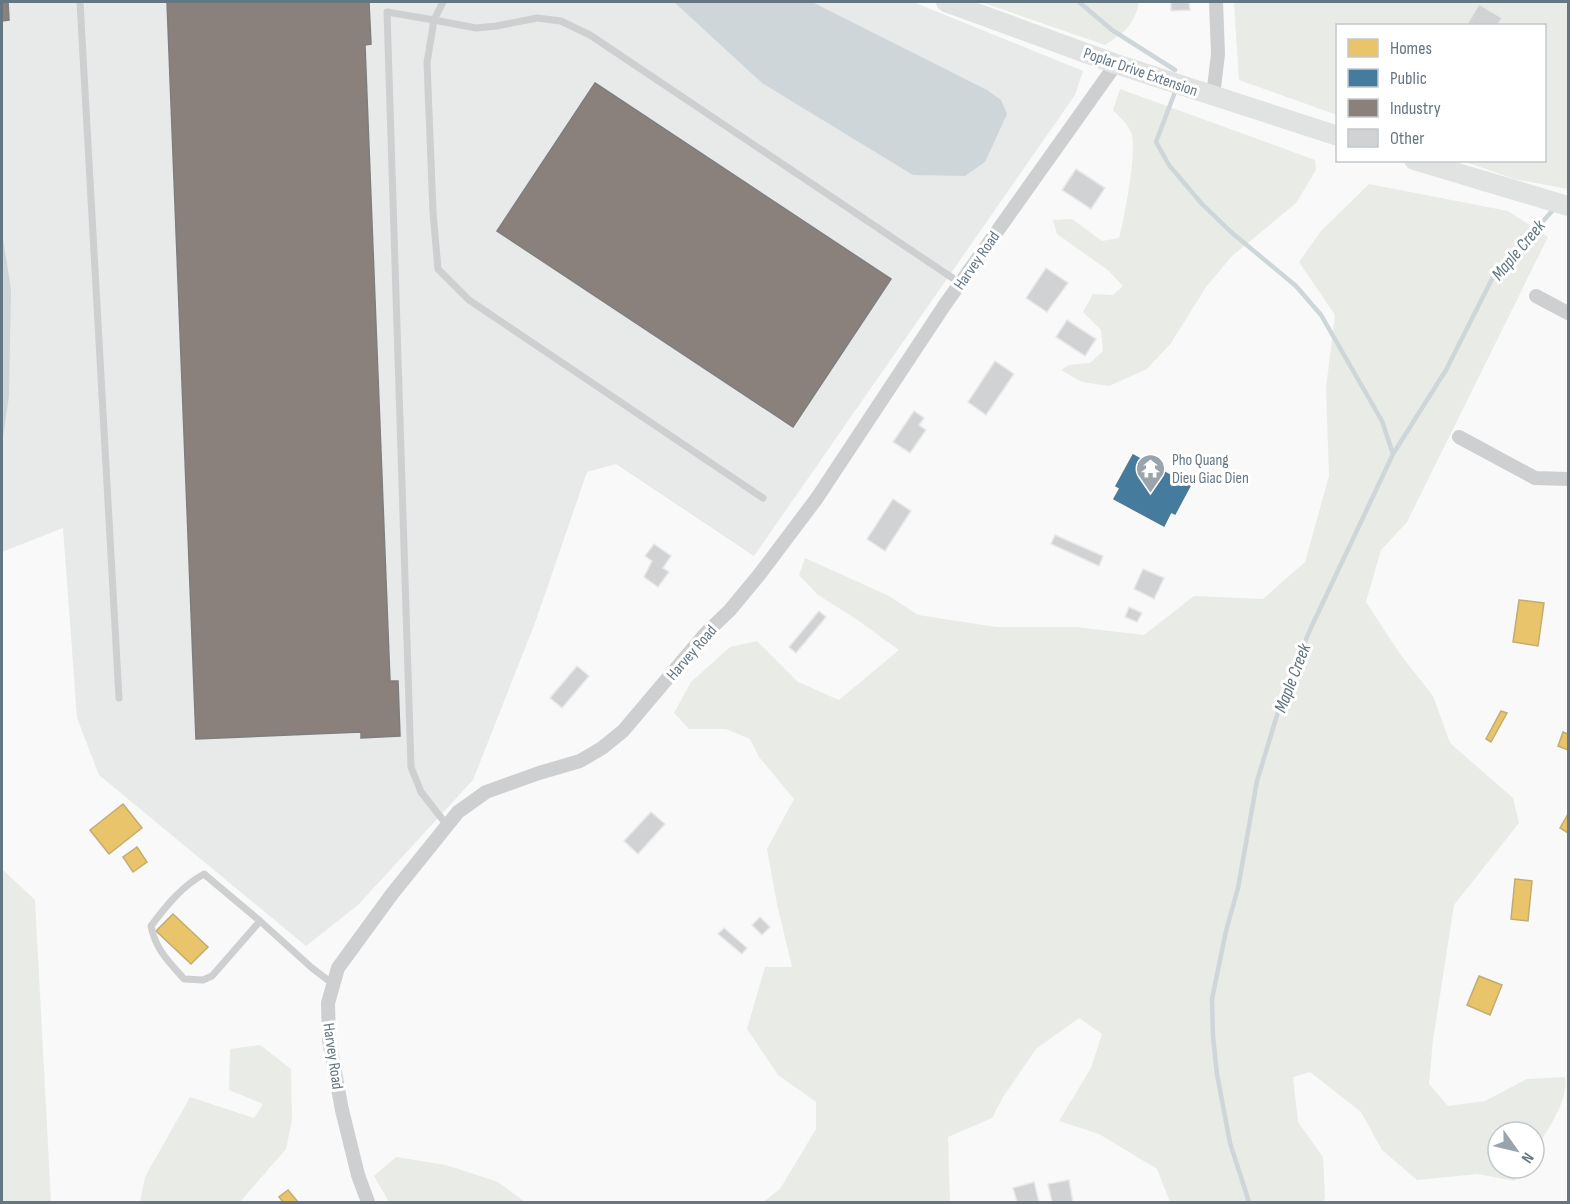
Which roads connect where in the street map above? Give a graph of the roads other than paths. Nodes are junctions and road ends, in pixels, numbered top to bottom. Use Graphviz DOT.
graph roads {
  1 [pos="80,2"];
  2 [pos="442,2"];
  3 [pos="946,2"];
  4 [pos="1216,2"];
  5 [pos="434,20"];
  6 [pos="1116,64"];
  7 [pos="1213,96"];
  8 [pos="1336,135"];
  9 [pos="1421,162"];
  10 [pos="1569,206"];
  11 [pos="960,283"];
  12 [pos="1536,296"];
  13 [pos="1569,313"];
  14 [pos="1459,437"];
  15 [pos="1569,479"];
  16 [pos="763,498"];
  17 [pos="119,698"];
  18 [pos="447,824"];
  19 [pos="260,921"];
  20 [pos="333,984"];
  21 [pos="368,1203"];
  1 -- 17 [label="lane"];
  2 -- 5 [label="lane"];
  3 -- 6 [label="street, Poplar Drive Extension"];
  4 -- 7 [label="street"];
  5 -- 11 [label="lane"];
  5 -- 16 [label="lane"];
  5 -- 18 [label="lane"];
  6 -- 7 [label="street, Poplar Drive Extension"];
  6 -- 11 [label="street, Harvey Road"];
  7 -- 8 [label="street, Poplar Drive Extension"];
  9 -- 10 [label="street"];
  11 -- 18 [label="street, Harvey Road"];
  12 -- 13 [label="street"];
  14 -- 15 [label="street"];
  18 -- 20 [label="street, Harvey Road"];
  19 -- 19 [label="lane"];
  19 -- 20 [label="lane"];
  20 -- 21 [label="street, Harvey Road"];
}
